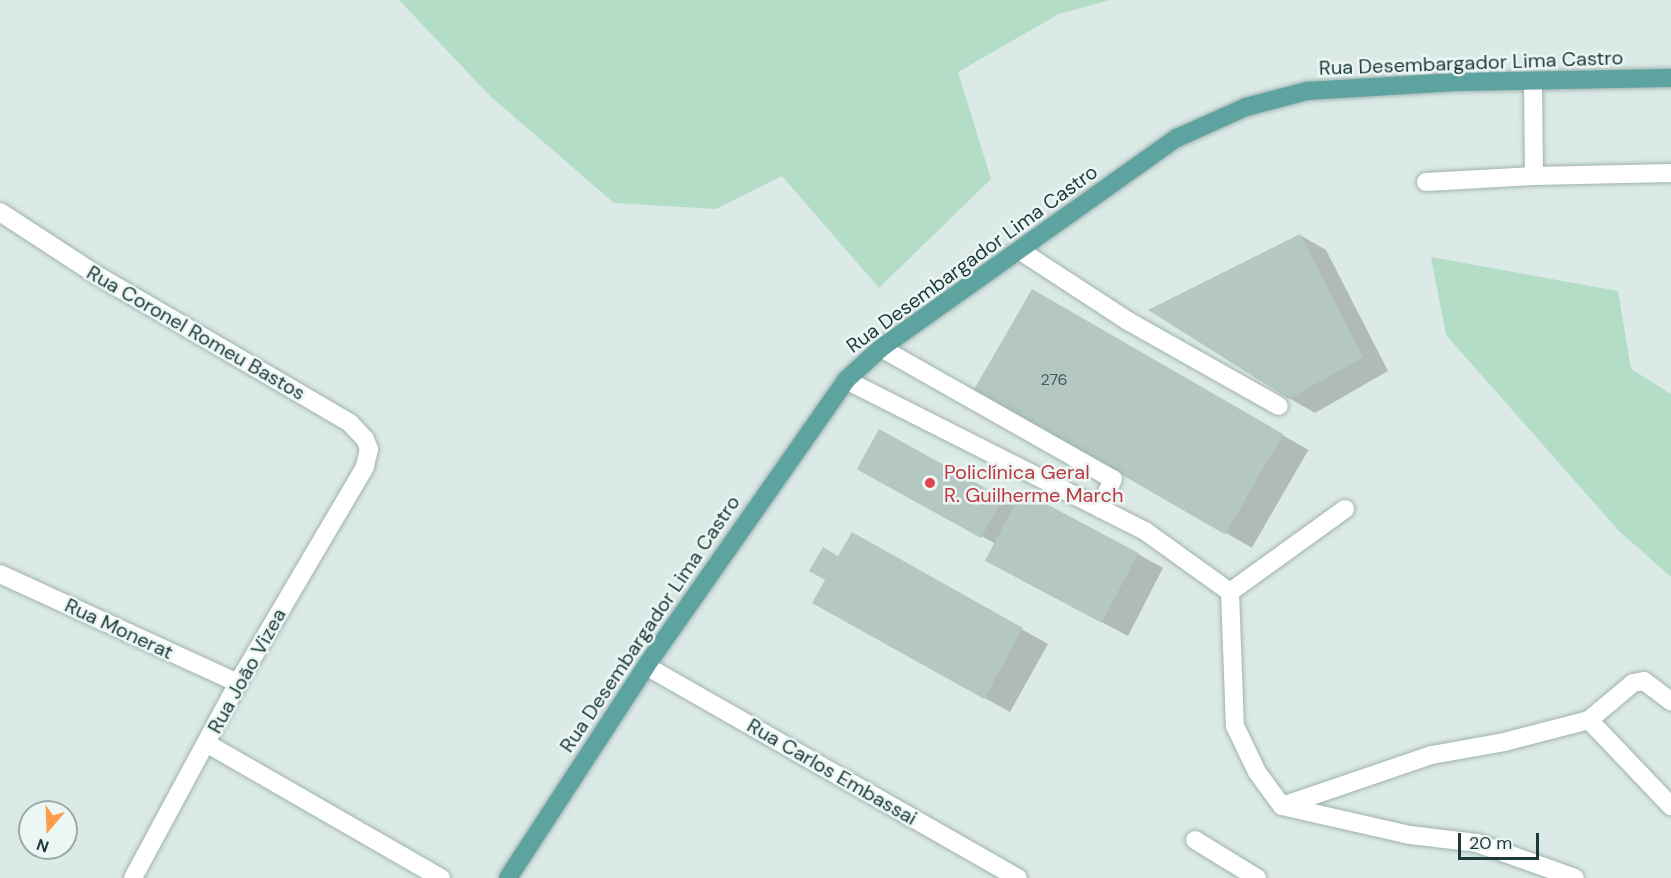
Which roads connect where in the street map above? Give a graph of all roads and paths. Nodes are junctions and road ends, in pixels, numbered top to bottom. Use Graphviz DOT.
graph roads {
  1 [pos="1671,78"];
  2 [pos="1533,81"];
  3 [pos="1671,173"];
  4 [pos="1534,176"];
  5 [pos="1426,182"];
  6 [pos="0,212"];
  7 [pos="1019,250"];
  8 [pos="881,348"];
  9 [pos="846,380"];
  10 [pos="1279,406"];
  11 [pos="364,467"];
  12 [pos="1100,508"];
  13 [pos="1346,509"];
  14 [pos="0,574"];
  15 [pos="1230,592"];
  16 [pos="646,666"];
  17 [pos="238,683"];
  18 [pos="1671,700"];
  19 [pos="1589,720"];
  20 [pos="206,743"];
  21 [pos="1282,806"];
  22 [pos="1671,806"];
  23 [pos="1195,840"];
  24 [pos="133,878"];
  25 [pos="441,878"];
  26 [pos="508,878"];
  27 [pos="1018,878"];
  28 [pos="1257,878"];
  29 [pos="1575,878"];
  1 -- 2 [label="main road, Rua Desembargador Lima Castro"];
  2 -- 4 [label="street"];
  2 -- 7 [label="main road, Rua Desembargador Lima Castro"];
  3 -- 4 [label="street"];
  4 -- 5 [label="street"];
  6 -- 11 [label="street, Rua Coronel Romeu Bastos"];
  7 -- 8 [label="main road, Rua Desembargador Lima Castro"];
  7 -- 10 [label="street"];
  8 -- 9 [label="main road, Rua Desembargador Lima Castro"];
  8 -- 12 [label="street"];
  9 -- 12 [label="street"];
  9 -- 16 [label="main road, Rua Desembargador Lima Castro"];
  11 -- 17 [label="street, Rua João Vizea"];
  12 -- 15 [label="street"];
  13 -- 15 [label="street"];
  14 -- 17 [label="street, Rua Monerat"];
  15 -- 21 [label="street"];
  16 -- 26 [label="main road, Rua Desembargador Lima Castro"];
  16 -- 27 [label="street, Rua Carlos Embassai"];
  17 -- 20 [label="street, Rua João Vizea"];
  18 -- 19 [label="street"];
  19 -- 21 [label="street"];
  19 -- 22 [label="street"];
  20 -- 24 [label="street, Rua João Vizea"];
  20 -- 25 [label="street"];
  21 -- 29 [label="street"];
  23 -- 28 [label="street"];
}
